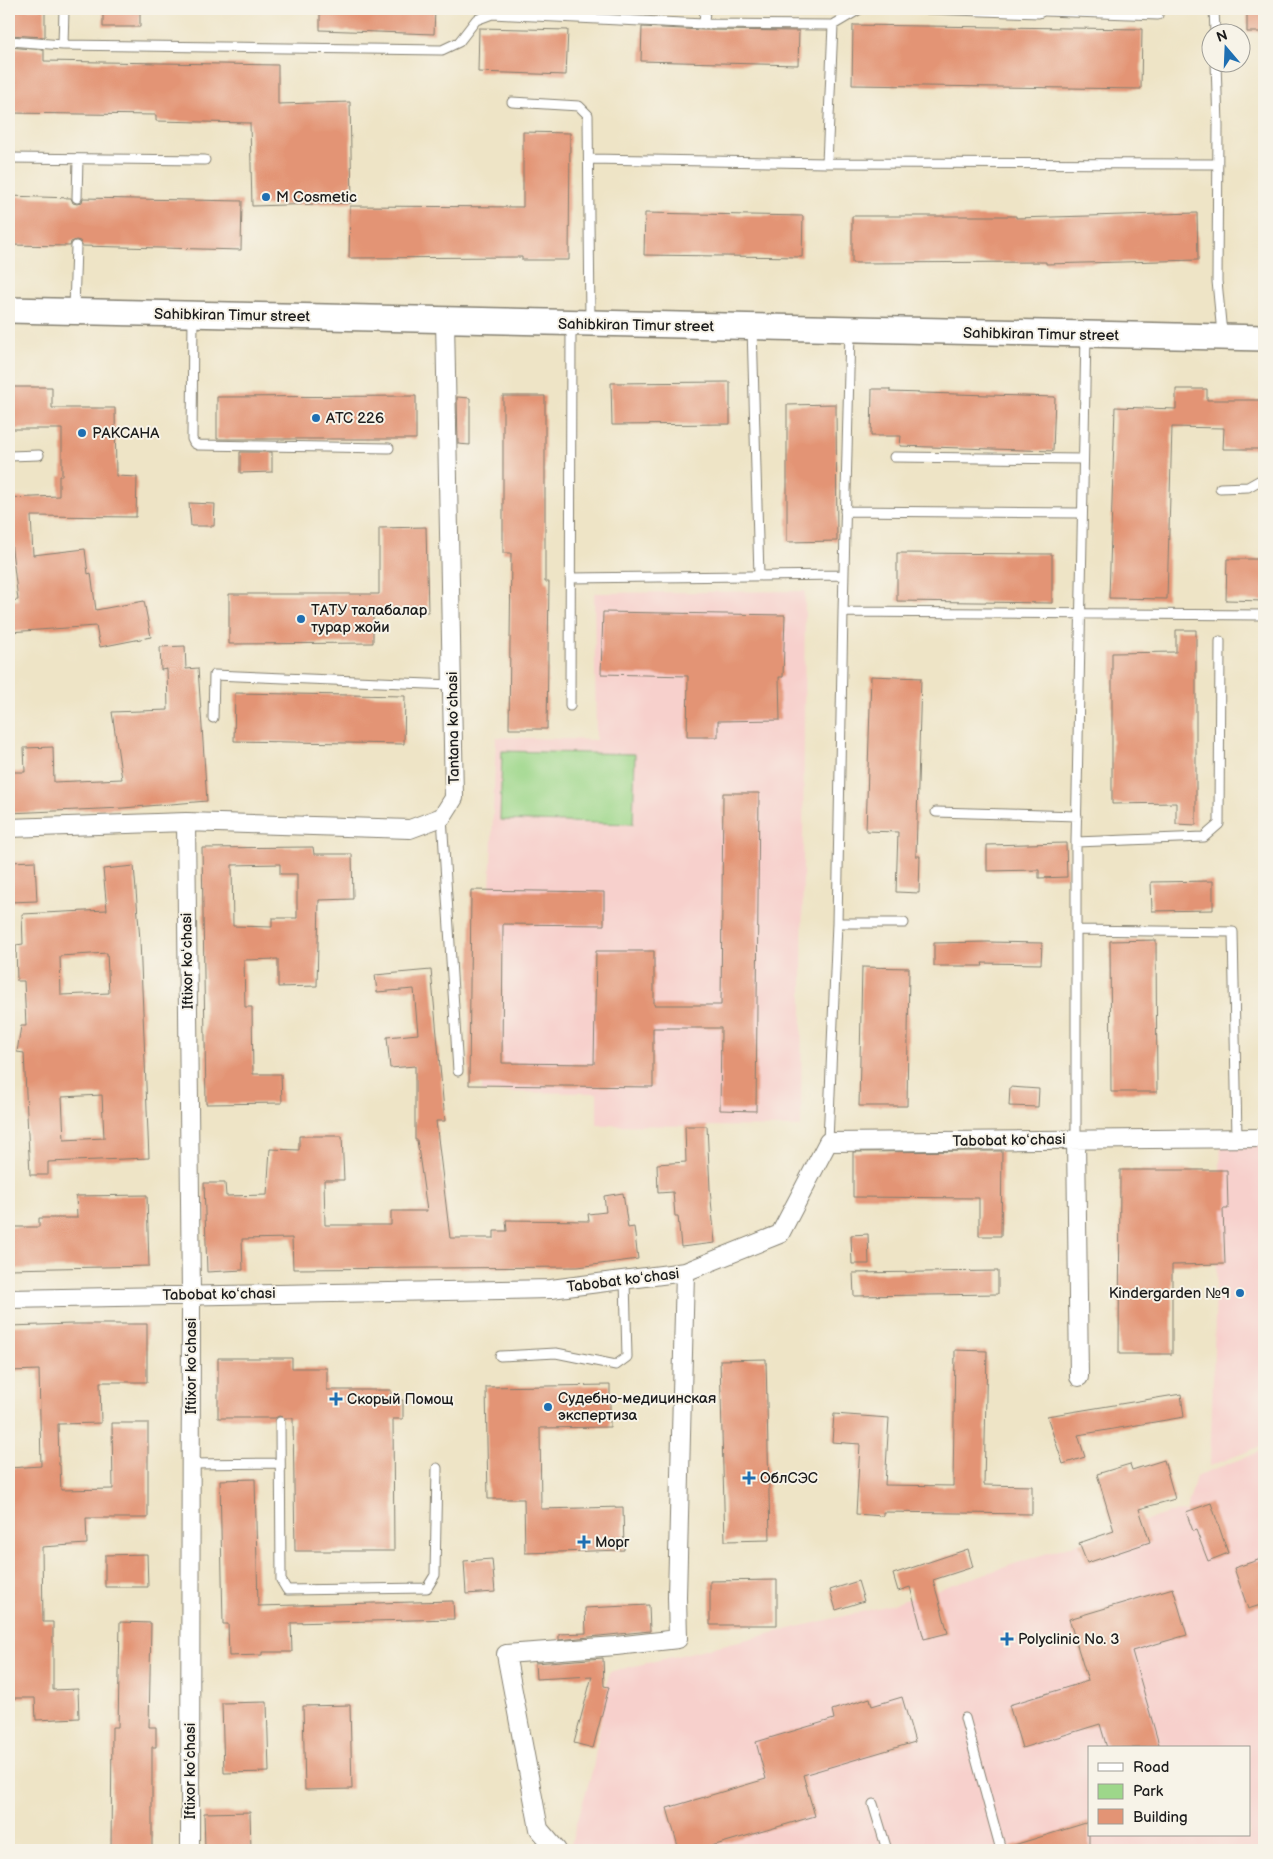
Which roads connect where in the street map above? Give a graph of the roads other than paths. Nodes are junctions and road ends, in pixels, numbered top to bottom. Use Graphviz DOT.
graph roads {
  1 [pos="64,9"];
  2 [pos="705,9"];
  3 [pos="860,9"];
  4 [pos="927,9"];
  5 [pos="1214,9"];
  6 [pos="1046,10"];
  7 [pos="1158,15"];
  8 [pos="1215,22"];
  9 [pos="704,24"];
  10 [pos="833,25"];
  11 [pos="9,41"];
  12 [pos="63,45"];
  13 [pos="1216,72"];
  14 [pos="512,102"];
  15 [pos="9,158"];
  16 [pos="78,159"];
  17 [pos="589,159"];
  18 [pos="205,160"];
  19 [pos="827,163"];
  20 [pos="1218,164"];
  21 [pos="77,198"];
  22 [pos="76,246"];
  23 [pos="9,310"];
  24 [pos="74,312"];
  25 [pos="193,314"];
  26 [pos="445,320"];
  27 [pos="580,323"];
  28 [pos="752,327"];
  29 [pos="850,329"];
  30 [pos="1086,335"];
  31 [pos="1223,338"];
  32 [pos="1264,338"];
  33 [pos="389,448"];
  34 [pos="39,454"];
  35 [pos="9,456"];
  36 [pos="894,457"];
  37 [pos="1083,459"];
  38 [pos="1264,478"];
  39 [pos="1220,488"];
  40 [pos="846,512"];
  41 [pos="1082,513"];
  42 [pos="844,575"];
  43 [pos="759,576"];
  44 [pos="570,578"];
  45 [pos="843,612"];
  46 [pos="1080,615"];
  47 [pos="1264,615"];
  48 [pos="1220,641"];
  49 [pos="452,686"];
  50 [pos="570,706"];
  51 [pos="213,718"];
  52 [pos="936,812"];
  53 [pos="1077,816"];
  54 [pos="442,818"];
  55 [pos="186,822"];
  56 [pos="9,828"];
  57 [pos="1076,842"];
  58 [pos="837,923"];
  59 [pos="904,924"];
  60 [pos="1076,930"];
  61 [pos="458,1072"];
  62 [pos="1237,1138"];
  63 [pos="1264,1138"];
  64 [pos="1076,1140"];
  65 [pos="828,1142"];
  66 [pos="685,1272"];
  67 [pos="625,1280"];
  68 [pos="191,1295"];
  69 [pos="9,1299"];
  70 [pos="500,1356"];
  71 [pos="1078,1377"];
  72 [pos="280,1422"];
  73 [pos="280,1463"];
  74 [pos="190,1464"];
  75 [pos="437,1468"];
  76 [pos="965,1718"];
  77 [pos="873,1804"];
  78 [pos="190,1850"];
  79 [pos="557,1850"];
  80 [pos="887,1850"];
  81 [pos="1001,1850"];
  1 -- 12 [label="lane"];
  2 -- 9 [label="lane"];
  3 -- 10 [label="lane"];
  4 -- 6 [label="lane"];
  5 -- 8 [label="lane"];
  6 -- 7 [label="lane"];
  9 -- 10 [label="lane"];
  9 -- 12 [label="lane"];
  10 -- 19 [label="lane"];
  11 -- 12 [label="lane"];
  13 -- 20 [label="lane"];
  14 -- 17 [label="lane"];
  15 -- 16 [label="lane"];
  16 -- 18 [label="lane"];
  16 -- 21 [label="lane"];
  17 -- 19 [label="lane"];
  17 -- 27 [label="lane"];
  19 -- 20 [label="lane"];
  20 -- 31 [label="lane"];
  22 -- 24 [label="lane"];
  23 -- 24 [label="main road, Sahibkiran Timur street"];
  24 -- 25 [label="main road, Sahibkiran Timur street"];
  25 -- 26 [label="main road, Sahibkiran Timur street"];
  25 -- 33 [label="lane"];
  26 -- 27 [label="main road, Sahibkiran Timur street"];
  26 -- 49 [label="street, Tantana koʻchasi"];
  27 -- 28 [label="main road, Sahibkiran Timur street"];
  27 -- 44 [label="lane"];
  28 -- 29 [label="main road, Sahibkiran Timur street"];
  28 -- 43 [label="lane"];
  29 -- 30 [label="main road, Sahibkiran Timur street"];
  29 -- 40 [label="lane"];
  30 -- 31 [label="main road, Sahibkiran Timur street"];
  30 -- 37 [label="lane"];
  31 -- 32 [label="main road, Sahibkiran Timur street"];
  34 -- 35 [label="lane"];
  36 -- 37 [label="lane"];
  37 -- 41 [label="lane"];
  38 -- 39 [label="lane"];
  40 -- 41 [label="lane"];
  40 -- 42 [label="lane"];
  41 -- 46 [label="lane"];
  42 -- 43 [label="lane"];
  42 -- 45 [label="lane"];
  43 -- 44 [label="lane"];
  44 -- 50 [label="lane"];
  45 -- 46 [label="lane"];
  45 -- 58 [label="lane"];
  46 -- 47 [label="lane"];
  46 -- 53 [label="lane"];
  48 -- 57 [label="lane"];
  49 -- 51 [label="lane"];
  49 -- 54 [label="street, Tantana koʻchasi"];
  52 -- 53 [label="lane"];
  53 -- 57 [label="lane"];
  54 -- 55 [label="street"];
  54 -- 61 [label="lane"];
  55 -- 56 [label="street"];
  55 -- 68 [label="street, Iftixor koʻchasi"];
  57 -- 60 [label="lane"];
  58 -- 59 [label="lane"];
  58 -- 65 [label="lane"];
  60 -- 62 [label="lane"];
  60 -- 64 [label="lane"];
  62 -- 63 [label="street, Tabobat koʻchasi"];
  62 -- 64 [label="street, Tabobat koʻchasi"];
  64 -- 65 [label="street, Tabobat koʻchasi"];
  64 -- 71 [label="street"];
  65 -- 66 [label="street, Tabobat koʻchasi"];
  66 -- 67 [label="street, Tabobat koʻchasi"];
  66 -- 79 [label="street"];
  67 -- 68 [label="street, Tabobat koʻchasi"];
  67 -- 70 [label="lane"];
  68 -- 69 [label="street, Tabobat koʻchasi"];
  68 -- 74 [label="street, Iftixor koʻchasi"];
  72 -- 73 [label="lane"];
  73 -- 74 [label="lane"];
  73 -- 75 [label="lane"];
  74 -- 78 [label="street, Iftixor koʻchasi"];
  76 -- 81 [label="lane"];
  77 -- 80 [label="lane"];
}
